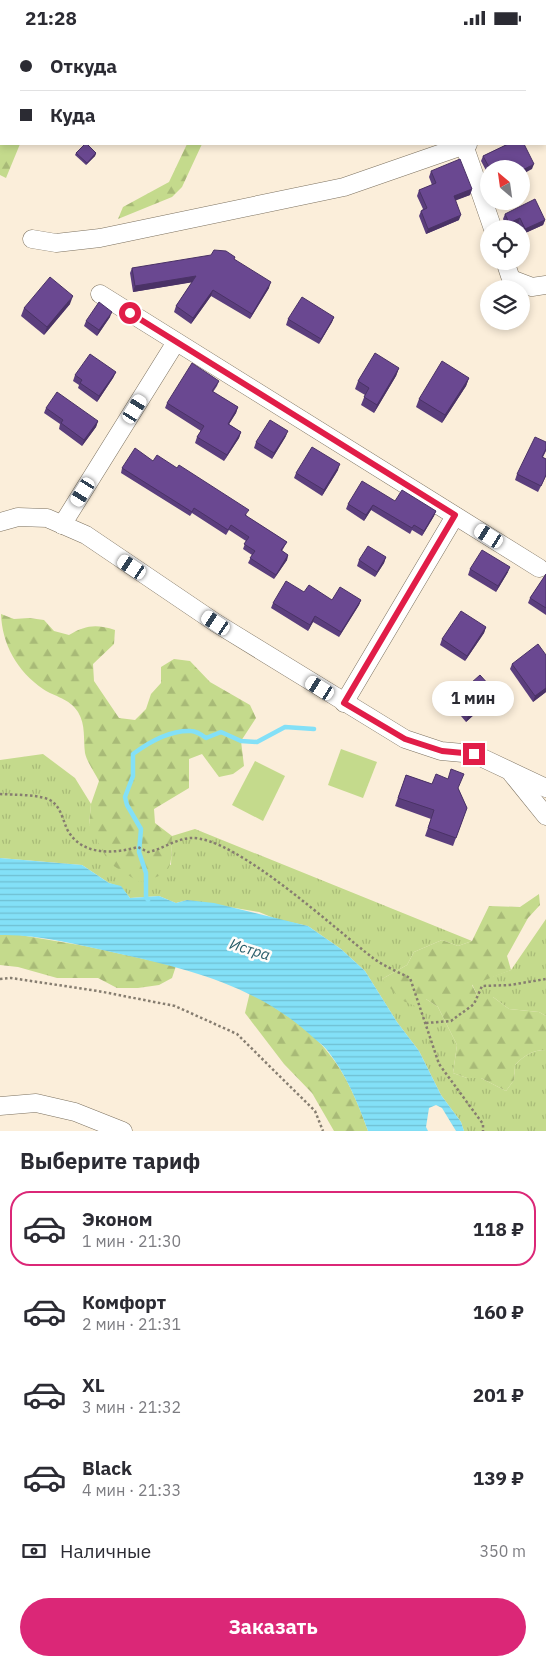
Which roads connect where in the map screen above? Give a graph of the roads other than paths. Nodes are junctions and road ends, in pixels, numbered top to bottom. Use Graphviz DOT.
graph roads {
  1 [pos="466,145"];
  2 [pos="490,220"];
  3 [pos="32,239"];
  4 [pos="508,270"];
  5 [pos="546,285"];
  6 [pos="100,295"];
  7 [pos="176,342"];
  8 [pos="455,515"];
  9 [pos="0,522"];
  10 [pos="62,525"];
  11 [pos="539,568"];
  12 [pos="344,703"];
  13 [pos="509,770"];
  14 [pos="546,789"];
  15 [pos="546,816"];
  16 [pos="0,1106"];
  17 [pos="123,1131"];
  1 -- 2 [label="street"];
  1 -- 3 [label="street"];
  4 -- 5 [label="street"];
  6 -- 7 [label="street"];
  7 -- 8 [label="street"];
  7 -- 10 [label="street"];
  8 -- 11 [label="street"];
  8 -- 12 [label="street"];
  9 -- 10 [label="street"];
  10 -- 12 [label="street"];
  12 -- 13 [label="street"];
  13 -- 14 [label="street"];
  13 -- 15 [label="street"];
  16 -- 17 [label="street"];
}
